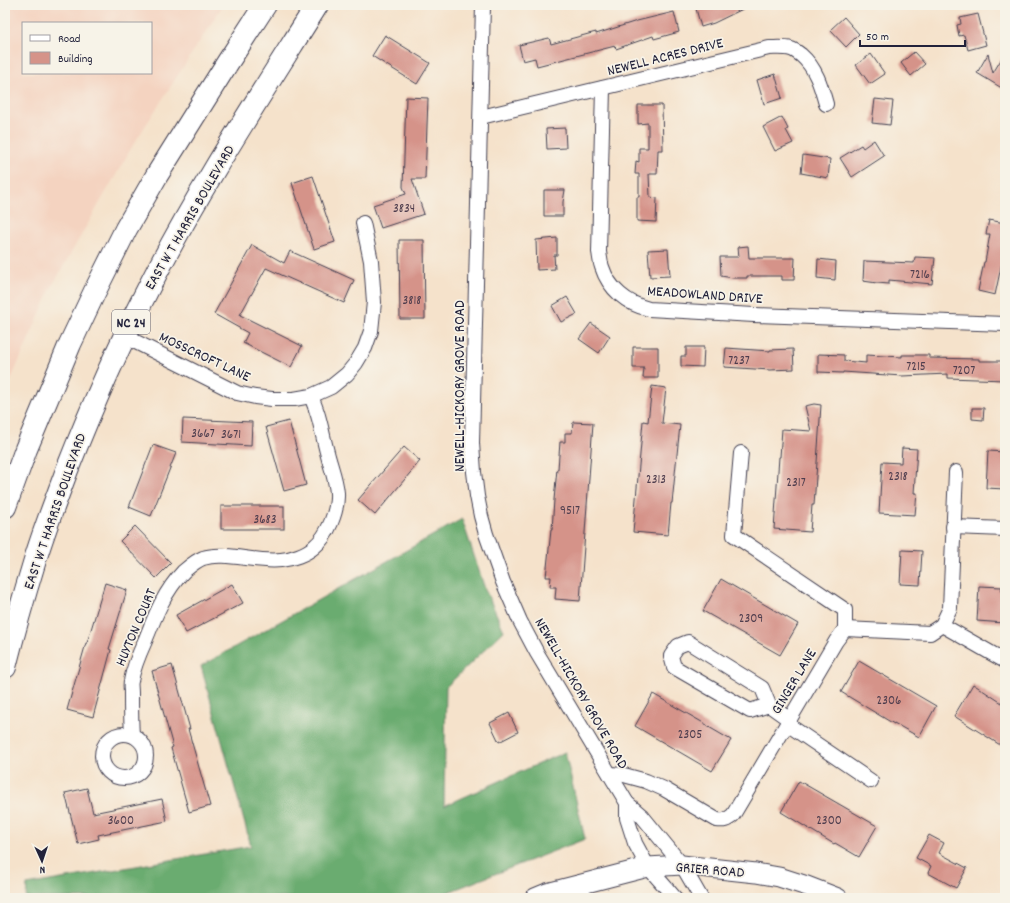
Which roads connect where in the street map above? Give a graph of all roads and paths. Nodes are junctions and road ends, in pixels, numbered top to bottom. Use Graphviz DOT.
graph roads {
  1 [pos="265,5"];
  2 [pos="317,5"];
  3 [pos="483,5"];
  4 [pos="603,88"];
  5 [pos="826,104"];
  6 [pos="481,117"];
  7 [pos="363,223"];
  8 [pos="1005,324"];
  9 [pos="124,336"];
  10 [pos="311,396"];
  11 [pos="741,453"];
  12 [pos="956,472"];
  13 [pos="5,507"];
  14 [pos="954,527"];
  15 [pos="1005,529"];
  16 [pos="942,625"];
  17 [pos="845,629"];
  18 [pos="1005,661"];
  19 [pos="5,667"];
  20 [pos="769,705"];
  21 [pos="789,722"];
  22 [pos="132,735"];
  23 [pos="610,774"];
  24 [pos="871,782"];
  25 [pos="627,803"];
  26 [pos="682,865"];
  27 [pos="648,867"];
  28 [pos="535,898"];
  29 [pos="675,898"];
  30 [pos="701,898"];
  31 [pos="838,898"];
  1 -- 13 [label="main road"];
  2 -- 9 [label="main road, EAST W T HARRIS BOULEVARD / NC 24"];
  3 -- 6 [label="street, NEWELL-HICKORY GROVE ROAD"];
  4 -- 5 [label="street, NEWELL ACRES DRIVE"];
  4 -- 6 [label="street, NEWELL ACRES DRIVE"];
  4 -- 8 [label="street, MEADOWLAND DRIVE"];
  6 -- 23 [label="street, NEWELL-HICKORY GROVE ROAD"];
  7 -- 10 [label="street, MOSSCROFT LANE"];
  9 -- 10 [label="street, MOSSCROFT LANE"];
  9 -- 19 [label="main road, EAST W T HARRIS BOULEVARD / NC 24"];
  10 -- 22 [label="street, HUYTON COURT"];
  11 -- 17 [label="street"];
  12 -- 14 [label="street"];
  14 -- 15 [label="street"];
  14 -- 16 [label="street"];
  16 -- 17 [label="street"];
  16 -- 18 [label="street"];
  17 -- 21 [label="street, GINGER LANE"];
  20 -- 20 [label="street"];
  20 -- 21 [label="street"];
  21 -- 23 [label="street, GINGER LANE"];
  21 -- 24 [label="street"];
  23 -- 25 [label="street, NEWELL-HICKORY GROVE ROAD"];
  25 -- 26 [label="street, NEWELL-HICKORY GROVE ROAD"];
  25 -- 27 [label="street, NEWELL-HICKORY GROVE ROAD"];
  26 -- 27 [label="street, GRIER ROAD"];
  26 -- 30 [label="street, NEWELL-HICKORY GROVE ROAD"];
  26 -- 31 [label="street, GRIER ROAD"];
  27 -- 28 [label="street, GRIER ROAD"];
  27 -- 29 [label="street, NEWELL-HICKORY GROVE ROAD"];
}
